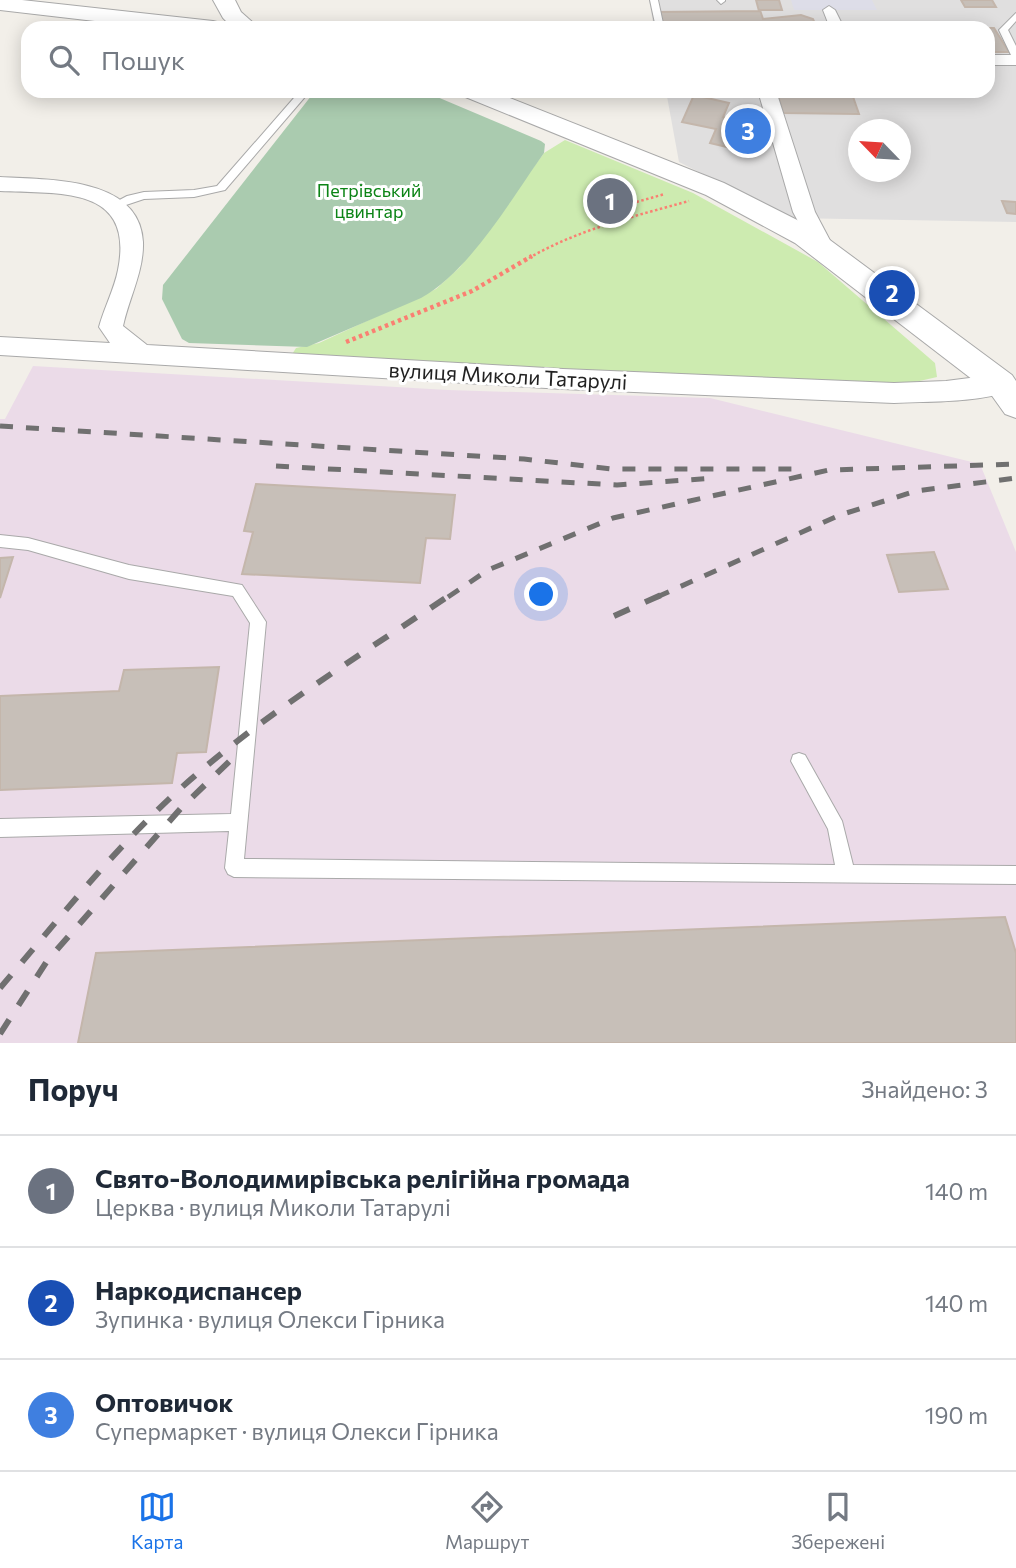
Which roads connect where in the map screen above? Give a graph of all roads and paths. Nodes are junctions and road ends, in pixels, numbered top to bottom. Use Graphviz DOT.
graph roads {
  1 [pos="224,0"];
  2 [pos="654,0"];
  3 [pos="0,4"];
  4 [pos="829,10"];
  5 [pos="1016,16"];
  6 [pos="151,21"];
  7 [pos="238,21"];
  8 [pos="658,21"];
  9 [pos="834,21"];
  10 [pos="1016,55"];
  11 [pos="995,60"];
  12 [pos="1016,60"];
  13 [pos="299,98"];
  14 [pos="488,98"];
  15 [pos="769,98"];
  16 [pos="0,184"];
  17 [pos="715,189"];
  18 [pos="117,204"];
  19 [pos="823,248"];
  20 [pos="0,346"];
  21 [pos="337,346"];
  22 [pos="144,356"];
  23 [pos="1011,391"];
  24 [pos="0,541"];
  25 [pos="799,761"];
  26 [pos="239,822"];
  27 [pos="0,828"];
  28 [pos="846,874"];
  29 [pos="1016,875"];
  1 -- 7 [label="street"];
  2 -- 8 [label="lane"];
  3 -- 6 [label="street"];
  4 -- 9 [label="street"];
  5 -- 10 [label="lane"];
  11 -- 12 [label="street"];
  13 -- 18 [label="lane"];
  14 -- 17 [label="street"];
  15 -- 19 [label="street"];
  16 -- 18 [label="street"];
  17 -- 19 [label="street"];
  17 -- 21 [label="path"];
  18 -- 22 [label="street"];
  19 -- 23 [label="street"];
  20 -- 22 [label="street, вулиця Миколи Татарулі"];
  22 -- 23 [label="street, вулиця Миколи Татарулі"];
  24 -- 26 [label="lane"];
  25 -- 28 [label="lane"];
  26 -- 27 [label="lane"];
  26 -- 28 [label="lane"];
  28 -- 29 [label="lane"];
}
